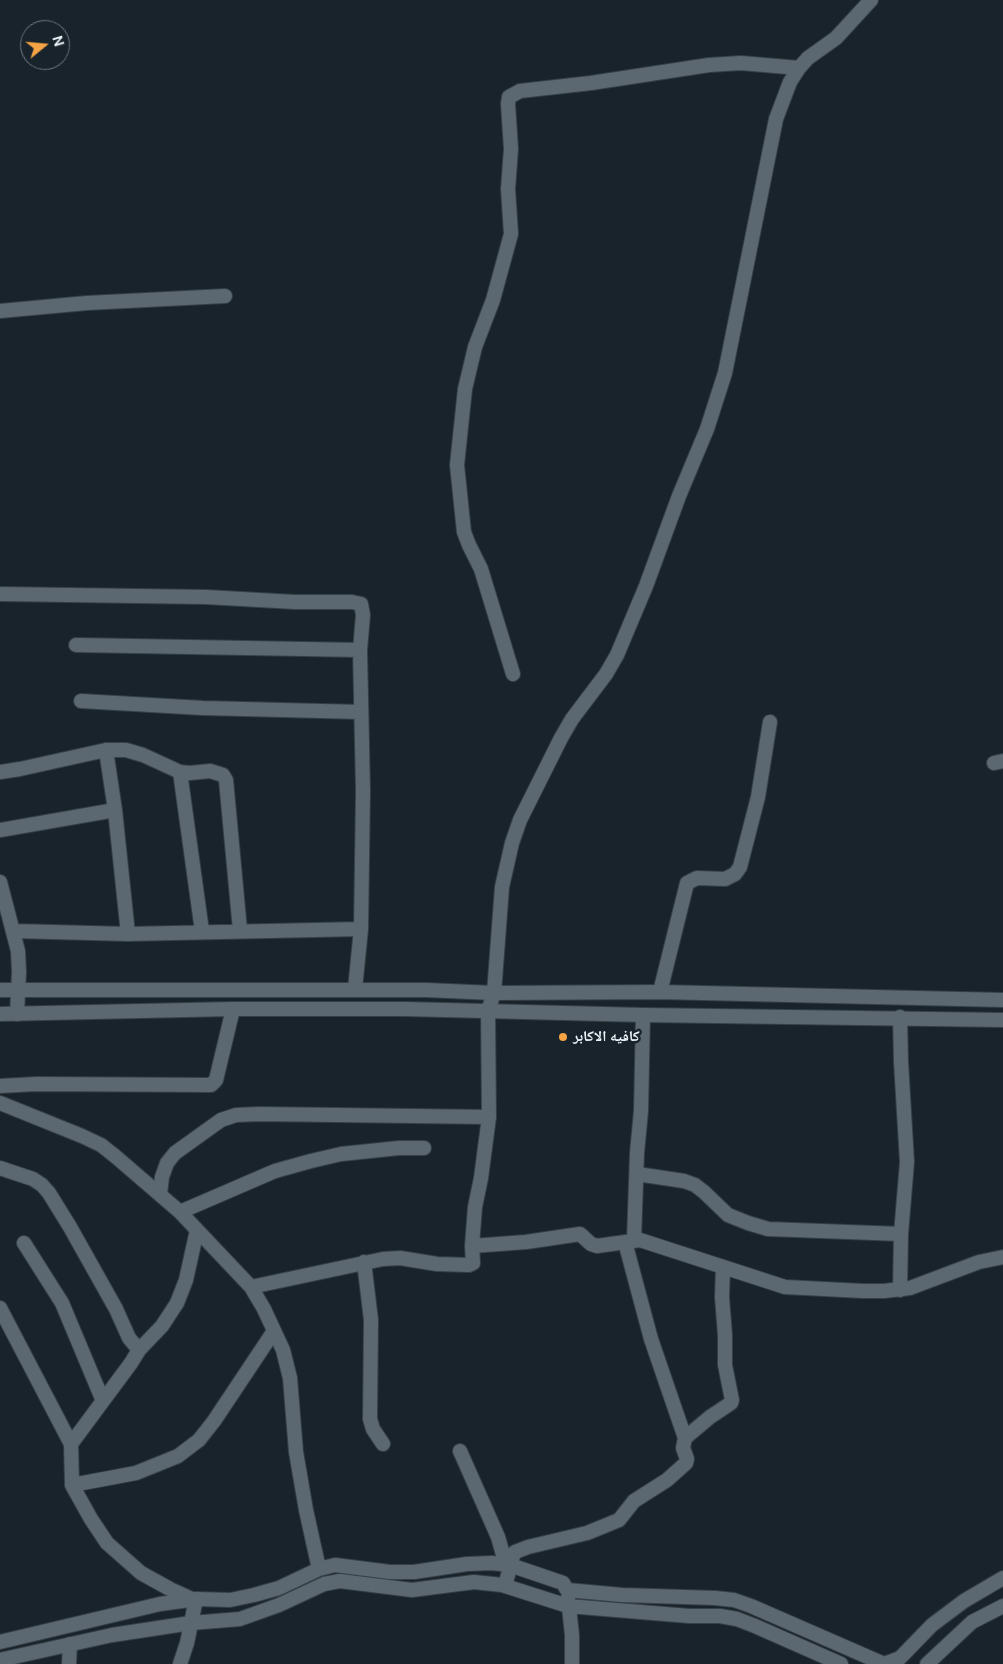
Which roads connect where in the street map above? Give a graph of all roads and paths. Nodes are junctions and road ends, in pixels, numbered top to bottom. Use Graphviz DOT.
graph roads {
  1 [pos="871,0"];
  2 [pos="798,68"];
  3 [pos="225,296"];
  4 [pos="0,311"];
  5 [pos="0,594"];
  6 [pos="76,645"];
  7 [pos="360,650"];
  8 [pos="513,674"];
  9 [pos="81,701"];
  10 [pos="361,712"];
  11 [pos="770,722"];
  12 [pos="106,750"];
  13 [pos="0,772"];
  14 [pos="180,772"];
  15 [pos="116,810"];
  16 [pos="0,830"];
  17 [pos="0,882"];
  18 [pos="361,929"];
  19 [pos="240,930"];
  20 [pos="14,931"];
  21 [pos="202,931"];
  22 [pos="128,934"];
  23 [pos="0,990"];
  24 [pos="18,990"];
  25 [pos="355,990"];
  26 [pos="660,992"];
  27 [pos="494,993"];
  28 [pos="1003,1000"];
  29 [pos="233,1009"];
  30 [pos="488,1012"];
  31 [pos="0,1014"];
  32 [pos="17,1014"];
  33 [pos="643,1015"];
  34 [pos="900,1018"];
  35 [pos="1003,1020"];
  36 [pos="0,1086"];
  37 [pos="0,1103"];
  38 [pos="489,1117"];
  39 [pos="424,1148"];
  40 [pos="0,1168"];
  41 [pos="638,1174"];
  42 [pos="160,1194"];
  43 [pos="180,1212"];
  44 [pos="197,1230"];
  45 [pos="901,1234"];
  46 [pos="630,1241"];
  47 [pos="24,1243"];
  48 [pos="472,1246"];
  49 [pos="1003,1257"];
  50 [pos="364,1262"];
  51 [pos="723,1267"];
  52 [pos="250,1287"];
  53 [pos="900,1290"];
  54 [pos="0,1308"];
  55 [pos="274,1331"];
  56 [pos="139,1350"];
  57 [pos="103,1401"];
  58 [pos="684,1438"];
  59 [pos="71,1444"];
  60 [pos="383,1444"];
  61 [pos="460,1451"];
  62 [pos="72,1485"];
  63 [pos="508,1565"];
  64 [pos="319,1569"];
  65 [pos="1003,1578"];
  66 [pos="505,1586"];
  67 [pos="568,1590"];
  68 [pos="194,1599"];
  69 [pos="568,1606"];
  70 [pos="1003,1606"];
  71 [pos="191,1623"];
  72 [pos="0,1642"];
  73 [pos="70,1644"];
  74 [pos="0,1660"];
  75 [pos="872,1662"];
  76 [pos="69,1664"];
  77 [pos="180,1664"];
  78 [pos="572,1664"];
  79 [pos="841,1664"];
  80 [pos="927,1664"];
  1 -- 2 [label="street"];
  2 -- 8 [label="street"];
  2 -- 27 [label="street"];
  3 -- 4 [label="street"];
  5 -- 7 [label="street"];
  6 -- 7 [label="street"];
  7 -- 10 [label="street"];
  9 -- 10 [label="street"];
  10 -- 18 [label="street"];
  11 -- 26 [label="street"];
  12 -- 13 [label="street"];
  12 -- 14 [label="street"];
  12 -- 15 [label="street"];
  14 -- 19 [label="street"];
  14 -- 21 [label="street"];
  15 -- 16 [label="street"];
  15 -- 22 [label="street"];
  17 -- 20 [label="street"];
  18 -- 19 [label="street"];
  18 -- 25 [label="street"];
  19 -- 21 [label="street"];
  20 -- 22 [label="street"];
  20 -- 24 [label="street"];
  21 -- 22 [label="street"];
  23 -- 24 [label="street"];
  24 -- 25 [label="street"];
  24 -- 32 [label="street"];
  25 -- 27 [label="street"];
  26 -- 27 [label="street"];
  26 -- 28 [label="street"];
  27 -- 30 [label="street"];
  29 -- 30 [label="street"];
  29 -- 32 [label="street"];
  29 -- 36 [label="street"];
  30 -- 33 [label="street"];
  30 -- 38 [label="street"];
  31 -- 32 [label="street"];
  33 -- 34 [label="street"];
  33 -- 41 [label="street"];
  34 -- 35 [label="street"];
  34 -- 45 [label="street"];
  37 -- 42 [label="street"];
  38 -- 42 [label="street"];
  38 -- 48 [label="street"];
  39 -- 43 [label="street"];
  40 -- 56 [label="street"];
  41 -- 45 [label="street"];
  41 -- 46 [label="street"];
  42 -- 43 [label="street"];
  43 -- 44 [label="street"];
  44 -- 52 [label="street"];
  44 -- 56 [label="street"];
  45 -- 53 [label="street"];
  46 -- 48 [label="street"];
  46 -- 51 [label="street"];
  46 -- 58 [label="street"];
  47 -- 57 [label="street"];
  48 -- 50 [label="street"];
  49 -- 53 [label="street"];
  50 -- 52 [label="street"];
  50 -- 60 [label="street"];
  51 -- 53 [label="street"];
  51 -- 58 [label="street"];
  52 -- 55 [label="street"];
  54 -- 59 [label="street"];
  55 -- 62 [label="street"];
  55 -- 64 [label="street"];
  56 -- 57 [label="street"];
  57 -- 59 [label="street"];
  58 -- 63 [label="street"];
  59 -- 62 [label="street"];
  61 -- 63 [label="street"];
  62 -- 68 [label="street"];
  63 -- 64 [label="street"];
  63 -- 66 [label="street"];
  63 -- 67 [label="street"];
  64 -- 68 [label="street"];
  65 -- 75 [label="street"];
  66 -- 69 [label="street"];
  66 -- 71 [label="street"];
  67 -- 69 [label="street"];
  67 -- 75 [label="street"];
  68 -- 71 [label="street"];
  68 -- 72 [label="street"];
  69 -- 78 [label="street"];
  69 -- 79 [label="street"];
  70 -- 80 [label="street"];
  71 -- 73 [label="street"];
  71 -- 77 [label="street"];
  73 -- 74 [label="street"];
  73 -- 76 [label="street"];
}
